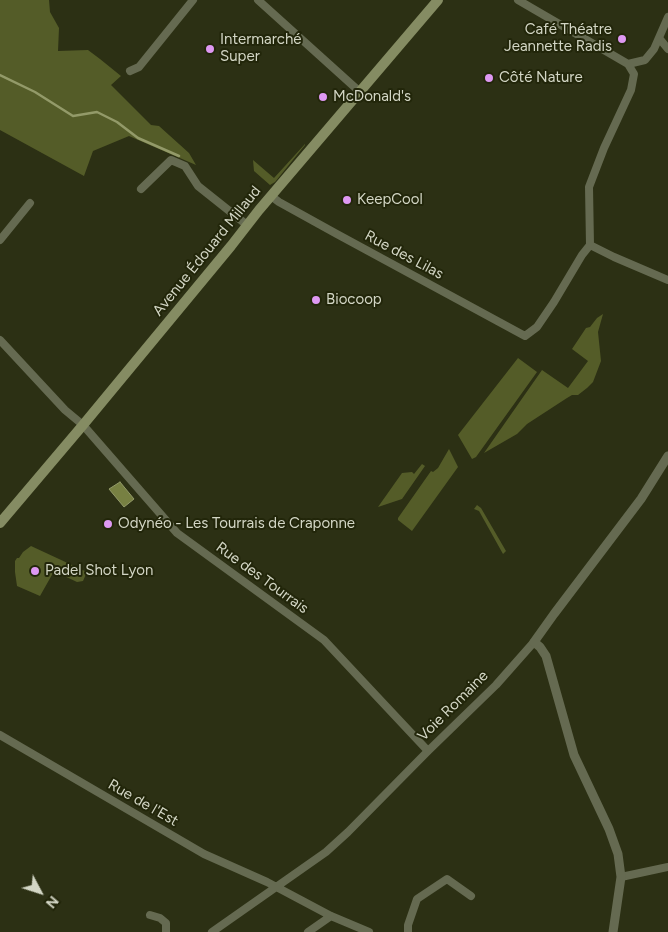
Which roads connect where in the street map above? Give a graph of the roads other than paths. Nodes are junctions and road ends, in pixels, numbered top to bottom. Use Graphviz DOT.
graph roads {
  1 [pos="193,0"];
  2 [pos="438,0"];
  3 [pos="518,0"];
  4 [pos="260,1"];
  5 [pos="668,17"];
  6 [pos="659,38"];
  7 [pos="668,49"];
  8 [pos="628,64"];
  9 [pos="130,71"];
  10 [pos="360,92"];
  11 [pos="140,189"];
  12 [pos="271,196"];
  13 [pos="30,202"];
  14 [pos="247,225"];
  15 [pos="0,240"];
  16 [pos="590,244"];
  17 [pos="668,280"];
  18 [pos="0,340"];
  19 [pos="83,425"];
  20 [pos="668,456"];
  21 [pos="0,523"];
  22 [pos="534,642"];
  23 [pos="0,735"];
  24 [pos="428,751"];
  25 [pos="668,867"];
  26 [pos="621,877"];
  27 [pos="276,886"];
  28 [pos="471,896"];
  29 [pos="150,915"];
  30 [pos="332,916"];
  31 [pos="166,932"];
  32 [pos="212,932"];
  33 [pos="308,932"];
  34 [pos="369,932"];
  35 [pos="408,932"];
  36 [pos="613,932"];
  1 -- 9 [label="street"];
  2 -- 10 [label="main road, Avenue Édouard Millaud"];
  3 -- 8 [label="street"];
  4 -- 10 [label="street"];
  5 -- 6 [label="street"];
  6 -- 7 [label="street"];
  6 -- 8 [label="street"];
  8 -- 16 [label="street"];
  10 -- 12 [label="main road, Avenue Édouard Millaud"];
  11 -- 14 [label="street"];
  12 -- 14 [label="main road, Avenue Édouard Millaud"];
  12 -- 16 [label="street, Rue des Lilas"];
  13 -- 15 [label="street"];
  14 -- 19 [label="main road, Avenue Édouard Millaud"];
  16 -- 17 [label="street"];
  18 -- 19 [label="street, Rue des Tourrais"];
  19 -- 21 [label="main road, Avenue Édouard Millaud"];
  19 -- 24 [label="street, Rue des Tourrais"];
  20 -- 22 [label="street, Voie Romaine"];
  22 -- 24 [label="street, Voie Romaine"];
  22 -- 26 [label="street"];
  23 -- 27 [label="street, Rue de l'Est"];
  24 -- 27 [label="street, Voie Romaine"];
  25 -- 26 [label="street"];
  26 -- 36 [label="street"];
  27 -- 30 [label="street, Rue de l'Est"];
  27 -- 32 [label="street, Voie Romaine"];
  28 -- 35 [label="street"];
  29 -- 31 [label="street"];
  30 -- 33 [label="street"];
  30 -- 34 [label="street, Rue de l'Est"];
}
